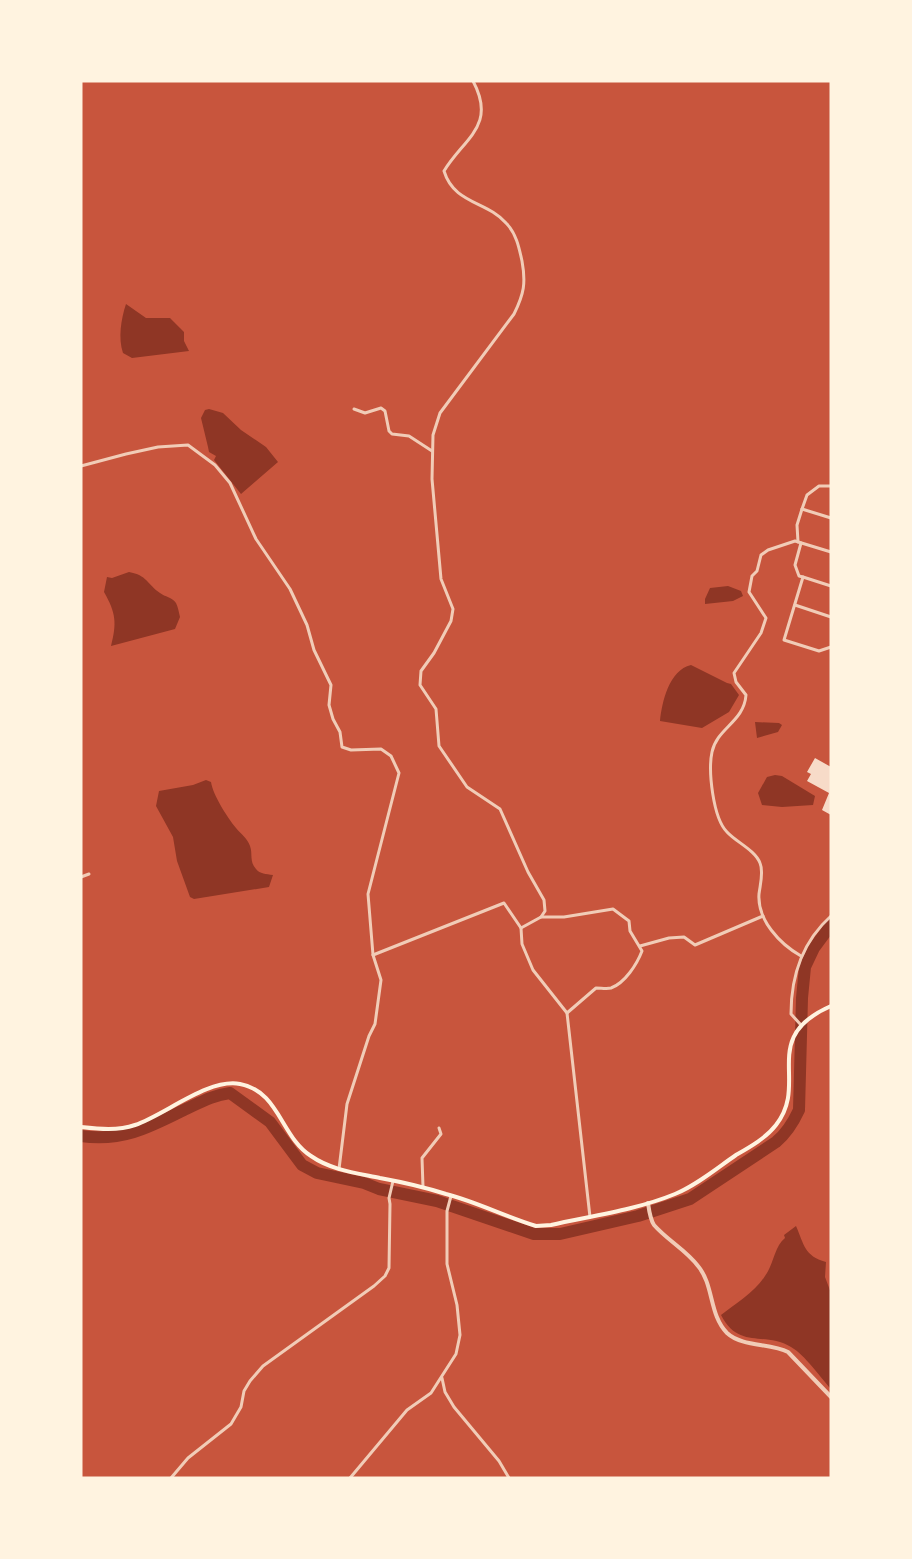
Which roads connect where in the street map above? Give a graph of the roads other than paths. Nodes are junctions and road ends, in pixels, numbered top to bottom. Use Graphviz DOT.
graph roads {
  1 [pos="473,81"];
  2 [pos="354,409"];
  3 [pos="432,451"];
  4 [pos="81,466"];
  5 [pos="831,486"];
  6 [pos="802,509"];
  7 [pos="831,518"];
  8 [pos="799,543"];
  9 [pos="831,552"];
  10 [pos="803,577"];
  11 [pos="831,586"];
  12 [pos="795,605"];
  13 [pos="831,617"];
  14 [pos="831,648"];
  15 [pos="89,874"];
  16 [pos="81,877"];
  17 [pos="763,916"];
  18 [pos="831,916"];
  19 [pos="541,917"];
  20 [pos="521,928"];
  21 [pos="640,945"];
  22 [pos="373,955"];
  23 [pos="801,956"];
  24 [pos="831,1006"];
  25 [pos="567,1013"];
  26 [pos="801,1025"];
  27 [pos="81,1127"];
  28 [pos="439,1128"];
  29 [pos="339,1169"];
  30 [pos="393,1180"];
  31 [pos="423,1187"];
  32 [pos="451,1197"];
  33 [pos="648,1205"];
  34 [pos="590,1216"];
  35 [pos="442,1376"];
  36 [pos="831,1397"];
  37 [pos="171,1478"];
  38 [pos="350,1478"];
  39 [pos="509,1478"];
  1 -- 3 [label="street"];
  2 -- 3 [label="street"];
  3 -- 19 [label="street"];
  4 -- 22 [label="street"];
  5 -- 6 [label="street"];
  6 -- 7 [label="street"];
  6 -- 8 [label="street"];
  8 -- 9 [label="street"];
  8 -- 10 [label="street"];
  8 -- 17 [label="street"];
  10 -- 11 [label="street"];
  10 -- 12 [label="street"];
  12 -- 13 [label="street"];
  12 -- 14 [label="street"];
  15 -- 16 [label="street"];
  17 -- 21 [label="street"];
  17 -- 23 [label="street"];
  18 -- 23 [label="street"];
  19 -- 20 [label="street"];
  19 -- 21 [label="street"];
  20 -- 22 [label="street"];
  20 -- 25 [label="street"];
  21 -- 25 [label="street"];
  22 -- 29 [label="street"];
  23 -- 26 [label="street"];
  24 -- 26 [label="main road"];
  25 -- 34 [label="street"];
  26 -- 33 [label="main road"];
  27 -- 29 [label="main road"];
  28 -- 31 [label="street"];
  29 -- 30 [label="main road"];
  30 -- 31 [label="main road"];
  30 -- 37 [label="street"];
  31 -- 32 [label="main road"];
  32 -- 34 [label="main road"];
  32 -- 35 [label="street"];
  33 -- 34 [label="main road"];
  33 -- 36 [label="street"];
  35 -- 38 [label="street"];
  35 -- 39 [label="street"];
}
